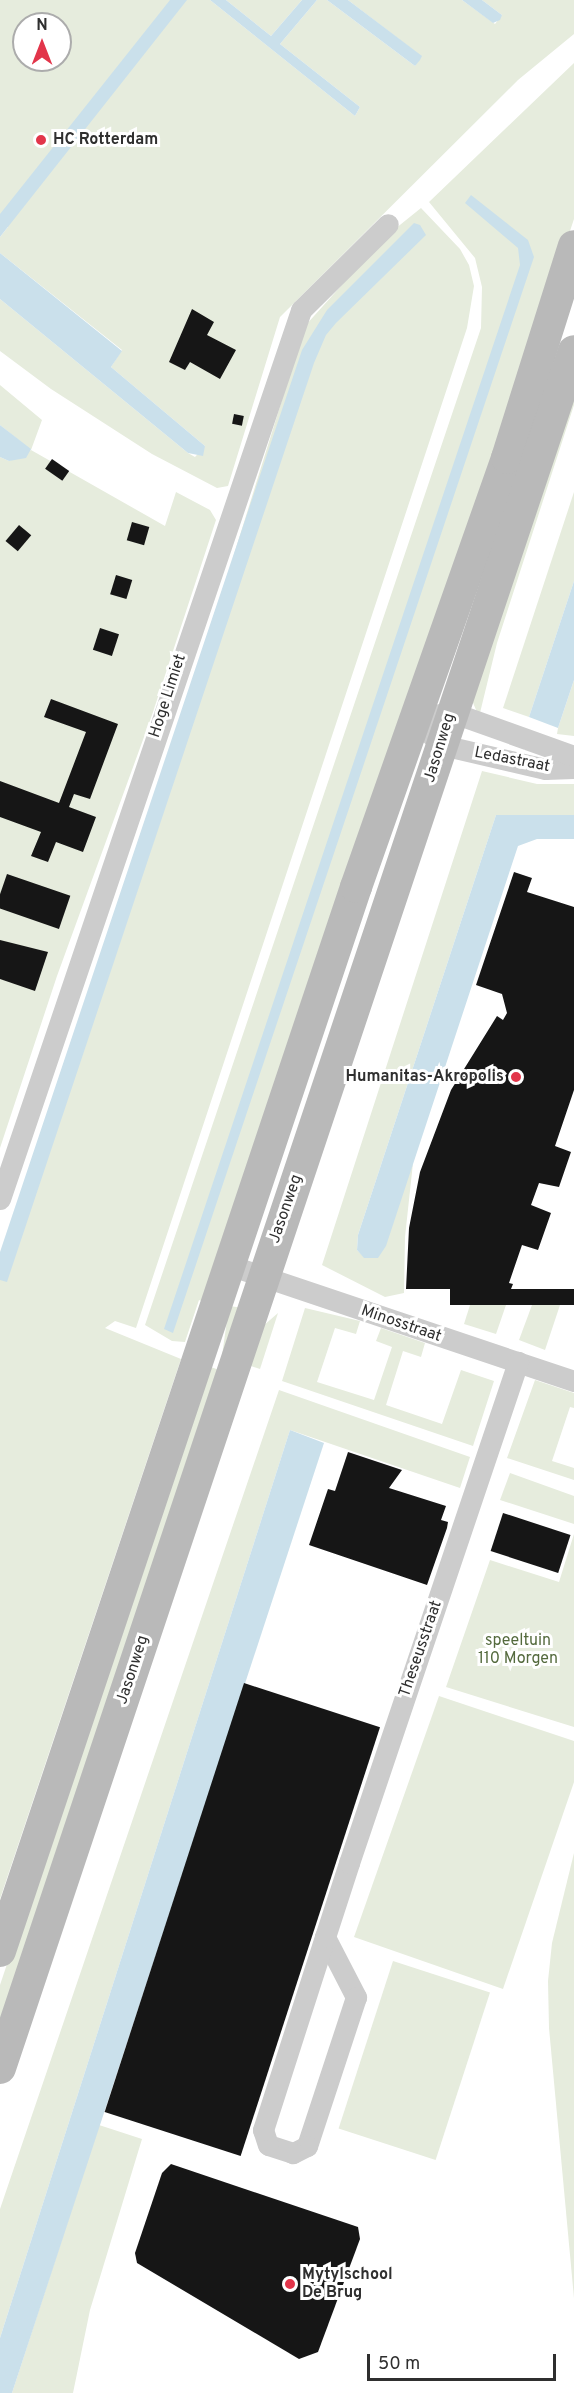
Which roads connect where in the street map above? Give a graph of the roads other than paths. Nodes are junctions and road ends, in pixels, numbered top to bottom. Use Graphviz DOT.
graph roads {
  1 [pos="388,224"];
  2 [pos="574,246"];
  3 [pos="574,351"];
  4 [pos="451,712"];
  5 [pos="414,719"];
  6 [pos="442,745"];
  7 [pos="574,756"];
  8 [pos="574,768"];
  9 [pos="0,1199"];
  10 [pos="229,1265"];
  11 [pos="263,1277"];
  12 [pos="518,1362"];
  13 [pos="574,1381"];
  14 [pos="325,1937"];
  15 [pos="0,1951"];
  16 [pos="0,2068"];
  1 -- 9 [label="street, Hoge Limiet"];
  2 -- 5 [label="street, Jasonweg"];
  3 -- 4 [label="street, Jasonweg"];
  4 -- 5 [label="street"];
  4 -- 6 [label="street, Jasonweg"];
  4 -- 7 [label="street, Ledastraat"];
  5 -- 6 [label="street, Ledastraat"];
  5 -- 10 [label="street, Jasonweg"];
  6 -- 8 [label="street, Ledastraat"];
  6 -- 11 [label="street, Jasonweg"];
  10 -- 11 [label="street, Minosstraat"];
  10 -- 15 [label="street, Jasonweg"];
  11 -- 12 [label="street, Minosstraat"];
  11 -- 16 [label="street, Jasonweg"];
  12 -- 13 [label="street, Minosstraat"];
  12 -- 14 [label="street, Theseusstraat"];
  14 -- 14 [label="street, Theseusstraat"];
}
